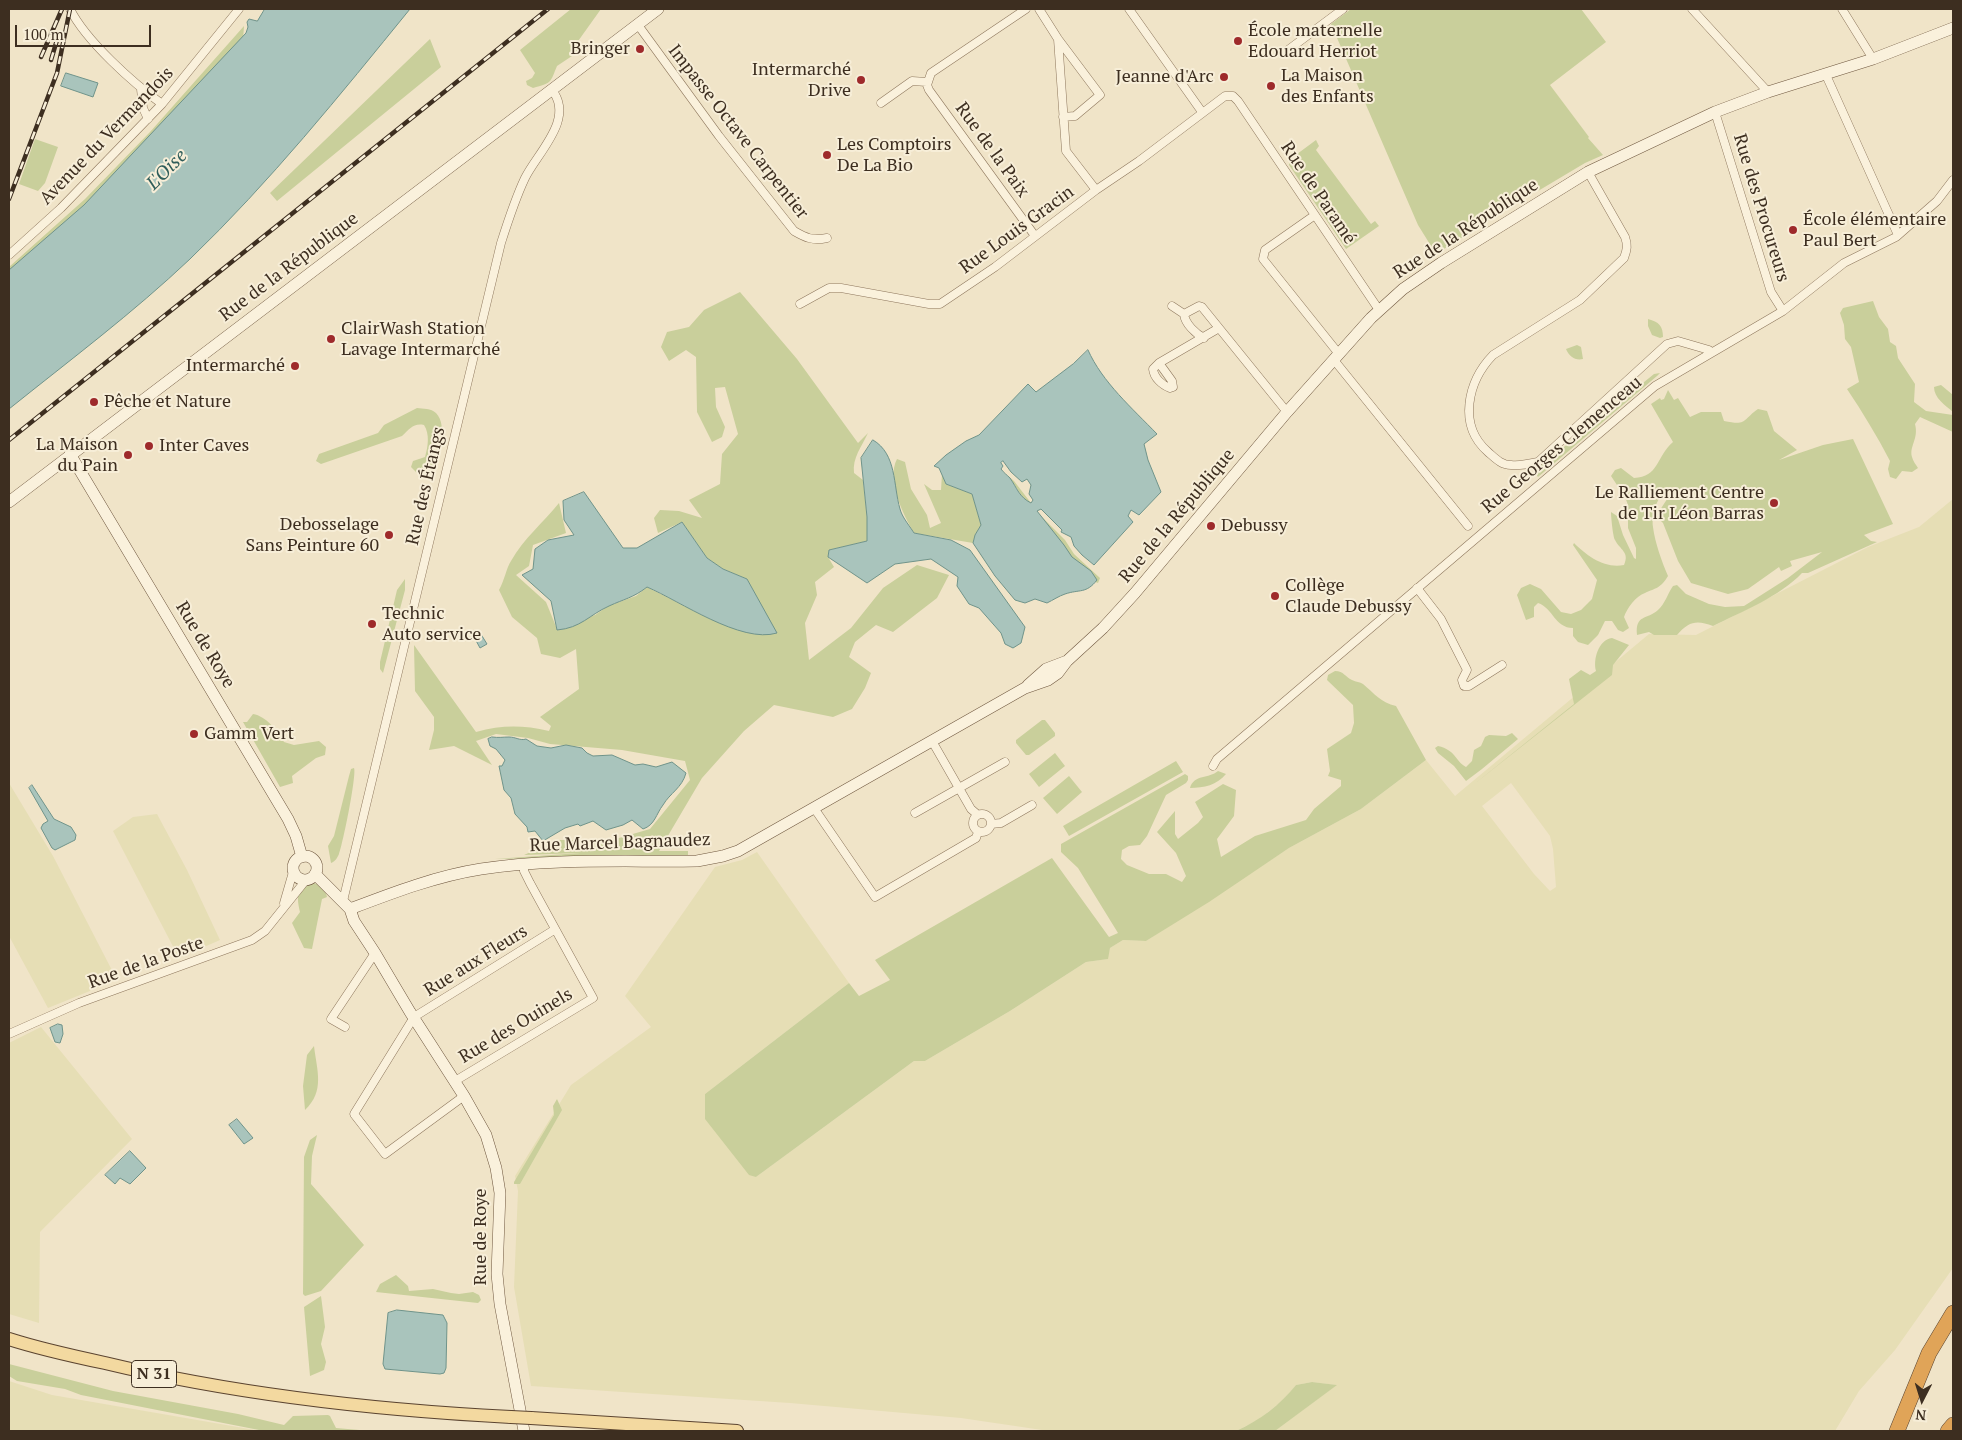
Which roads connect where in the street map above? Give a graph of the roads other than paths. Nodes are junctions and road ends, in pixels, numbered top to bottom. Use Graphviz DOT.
graph roads {
  1 [pos="70,9"];
  2 [pos="239,9"];
  3 [pos="658,9"];
  4 [pos="1026,9"];
  5 [pos="1039,9"];
  6 [pos="1130,9"];
  7 [pos="1343,9"];
  8 [pos="1692,9"];
  9 [pos="1842,9"];
  10 [pos="638,25"];
  11 [pos="1953,28"];
  12 [pos="1058,39"];
  13 [pos="1287,53"];
  14 [pos="1873,59"];
  15 [pos="1826,75"];
  16 [pos="927,82"];
  17 [pos="141,89"];
  18 [pos="552,90"];
  19 [pos="1768,92"];
  20 [pos="1230,96"];
  21 [pos="881,103"];
  22 [pos="162,104"];
  23 [pos="1202,112"];
  24 [pos="1715,112"];
  25 [pos="1063,117"];
  26 [pos="148,119"];
  27 [pos="1588,172"];
  28 [pos="1953,180"];
  29 [pos="1096,190"];
  30 [pos="1315,215"];
  31 [pos="1898,235"];
  32 [pos="1036,236"];
  33 [pos="827,238"];
  34 [pos="9,255"];
  35 [pos="800,304"];
  36 [pos="1172,306"];
  37 [pos="1379,310"];
  38 [pos="1783,311"];
  39 [pos="1184,314"];
  40 [pos="1219,328"];
  41 [pos="1204,338"];
  42 [pos="1712,352"];
  43 [pos="1336,357"];
  44 [pos="1159,363"];
  45 [pos="1287,412"];
  46 [pos="70,454"];
  47 [pos="9,502"];
  48 [pos="1468,526"];
  49 [pos="1417,588"];
  50 [pos="1502,665"];
  51 [pos="1467,670"];
  52 [pos="1481,678"];
  53 [pos="981,713"];
  54 [pos="932,741"];
  55 [pos="1005,762"];
  56 [pos="1213,766"];
  57 [pos="959,789"];
  58 [pos="1032,805"];
  59 [pos="814,808"];
  60 [pos="915,813"];
  61 [pos="978,815"];
  62 [pos="991,824"];
  63 [pos="978,832"];
  64 [pos="302,857"];
  65 [pos="524,864"];
  66 [pos="293,872"];
  67 [pos="311,877"];
  68 [pos="347,905"];
  69 [pos="283,908"];
  70 [pos="554,930"];
  71 [pos="375,953"];
  72 [pos="414,1017"];
  73 [pos="345,1027"];
  74 [pos="9,1034"];
  75 [pos="455,1081"];
  76 [pos="464,1096"];
  77 [pos="1953,1313"];
  78 [pos="9,1339"];
  79 [pos="1953,1426"];
  80 [pos="524,1431"];
  81 [pos="737,1431"];
  82 [pos="1896,1431"];
  83 [pos="1948,1431"];
  1 -- 17 [label="street"];
  2 -- 22 [label="street, Avenue du Vermandois"];
  3 -- 10 [label="main road, Rue de la République"];
  4 -- 16 [label="street"];
  5 -- 12 [label="street"];
  6 -- 23 [label="street"];
  7 -- 13 [label="street"];
  8 -- 19 [label="street"];
  9 -- 14 [label="street"];
  10 -- 18 [label="main road, Rue de la République"];
  10 -- 33 [label="street, Impasse Octave Carpentier"];
  11 -- 14 [label="main road, Rue de la République"];
  12 -- 25 [label="street"];
  12 -- 25 [label="street"];
  14 -- 15 [label="main road, Rue de la République"];
  15 -- 19 [label="main road, Rue de la République"];
  15 -- 31 [label="street"];
  16 -- 21 [label="street"];
  16 -- 32 [label="street, Rue de la Paix"];
  17 -- 22 [label="street"];
  17 -- 26 [label="street"];
  18 -- 46 [label="main road, Rue de la République"];
  18 -- 68 [label="street, Rue des Étangs"];
  19 -- 24 [label="main road, Rue de la République"];
  20 -- 23 [label="street, Rue Louis Gracin"];
  20 -- 30 [label="street, Rue de Paramé"];
  22 -- 26 [label="street, Avenue du Vermandois"];
  23 -- 29 [label="street, Rue Louis Gracin"];
  24 -- 27 [label="main road, Rue de la République"];
  24 -- 38 [label="street, Rue des Procureurs"];
  25 -- 29 [label="street"];
  26 -- 34 [label="street, Avenue du Vermandois"];
  27 -- 37 [label="main road, Rue de la République"];
  27 -- 42 [label="street"];
  28 -- 31 [label="street, Rue Georges Clemenceau"];
  29 -- 32 [label="street, Rue Louis Gracin"];
  30 -- 37 [label="street, Rue de Paramé"];
  30 -- 43 [label="street"];
  31 -- 38 [label="street, Rue Georges Clemenceau"];
  32 -- 35 [label="street, Rue Louis Gracin"];
  36 -- 39 [label="street"];
  37 -- 43 [label="main road, Rue de la République"];
  38 -- 42 [label="street, Rue Georges Clemenceau"];
  39 -- 40 [label="street"];
  39 -- 41 [label="street"];
  40 -- 41 [label="street"];
  40 -- 45 [label="street"];
  41 -- 44 [label="street"];
  42 -- 49 [label="street, Rue Georges Clemenceau"];
  43 -- 45 [label="main road, Rue de la République"];
  43 -- 48 [label="street"];
  45 -- 53 [label="main road, Rue de la République"];
  46 -- 47 [label="main road, Rue de la République"];
  46 -- 64 [label="main road, Rue de Roye"];
  49 -- 51 [label="street"];
  49 -- 56 [label="street, Rue Georges Clemenceau"];
  50 -- 52 [label="street"];
  51 -- 52 [label="street"];
  51 -- 52 [label="street"];
  53 -- 54 [label="main road, Rue Marcel Bagnaudez"];
  54 -- 57 [label="street"];
  54 -- 59 [label="main road, Rue Marcel Bagnaudez"];
  55 -- 57 [label="street"];
  57 -- 60 [label="street"];
  57 -- 61 [label="street"];
  58 -- 62 [label="street"];
  59 -- 63 [label="street"];
  59 -- 65 [label="main road, Rue Marcel Bagnaudez"];
  61 -- 62 [label="street"];
  61 -- 63 [label="street"];
  62 -- 63 [label="street"];
  64 -- 66 [label="main road"];
  64 -- 67 [label="main road"];
  65 -- 68 [label="main road, Rue Marcel Bagnaudez"];
  65 -- 70 [label="street, Rue des Ouinels"];
  66 -- 67 [label="main road"];
  66 -- 69 [label="street, Rue de la Poste"];
  67 -- 68 [label="main road, Rue de Roye"];
  67 -- 69 [label="street, Rue de la Poste"];
  68 -- 71 [label="main road, Rue de Roye"];
  69 -- 74 [label="street, Rue de la Poste"];
  70 -- 72 [label="street, Rue aux Fleurs"];
  70 -- 75 [label="street, Rue des Ouinels"];
  71 -- 72 [label="main road, Rue de Roye"];
  71 -- 73 [label="street"];
  72 -- 75 [label="main road, Rue de Roye"];
  72 -- 76 [label="street"];
  75 -- 76 [label="main road, Rue de Roye"];
  76 -- 80 [label="main road, Rue de Roye"];
  77 -- 82 [label="highway"];
  78 -- 81 [label="main road, N 31, bridge"];
  79 -- 83 [label="highway"];
}
